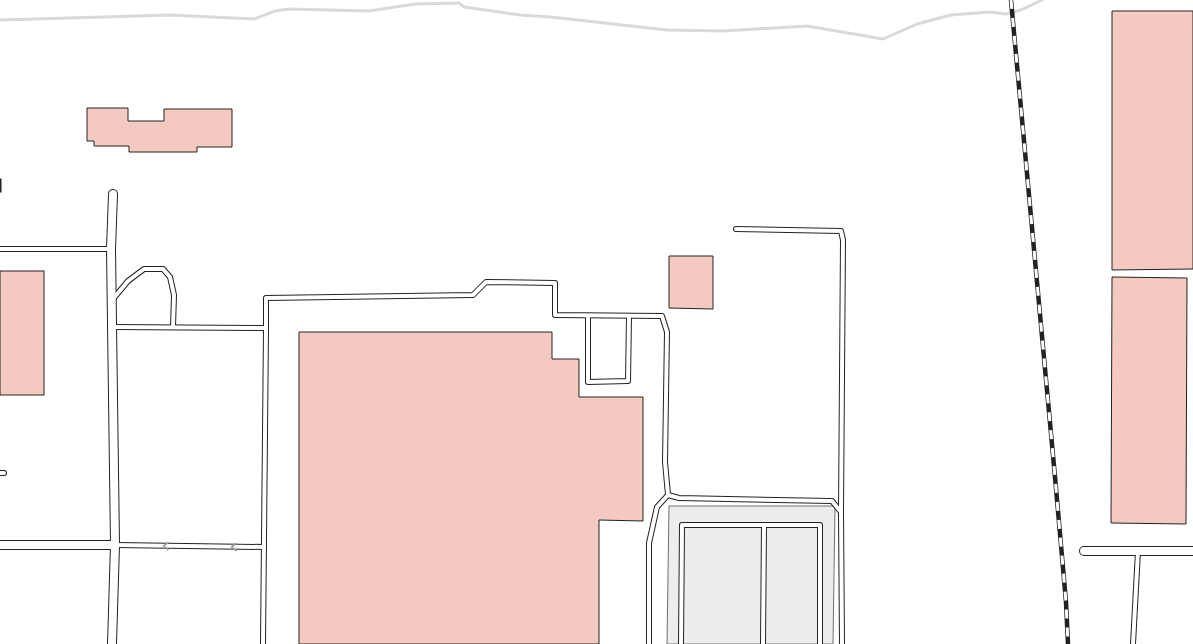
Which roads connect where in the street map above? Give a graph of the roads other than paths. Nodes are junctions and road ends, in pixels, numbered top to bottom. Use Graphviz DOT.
graph roads {
  1 [pos="113,194"];
  2 [pos="736,229"];
  3 [pos="0,249"];
  4 [pos="111,249"];
  5 [pos="112,301"];
  6 [pos="588,316"];
  7 [pos="630,316"];
  8 [pos="112,327"];
  9 [pos="173,327"];
  10 [pos="266,328"];
  11 [pos="668,495"];
  12 [pos="841,512"];
  13 [pos="764,525"];
  14 [pos="0,545"];
  15 [pos="115,545"];
  16 [pos="264,547"];
  17 [pos="1084,551"];
  18 [pos="1138,551"];
  19 [pos="1193,551"];
  20 [pos="112,644"];
  21 [pos="263,644"];
  22 [pos="649,644"];
  23 [pos="681,644"];
  24 [pos="763,644"];
  25 [pos="820,644"];
  26 [pos="842,644"];
  27 [pos="1133,644"];
  1 -- 4 [label="street"];
  2 -- 12 [label="lane"];
  3 -- 4 [label="lane"];
  4 -- 5 [label="street"];
  5 -- 8 [label="street"];
  5 -- 9 [label="lane"];
  6 -- 7 [label="lane"];
  6 -- 7 [label="lane"];
  6 -- 10 [label="lane"];
  7 -- 11 [label="lane"];
  8 -- 9 [label="lane"];
  8 -- 15 [label="street"];
  9 -- 10 [label="lane"];
  10 -- 16 [label="lane"];
  11 -- 12 [label="lane"];
  11 -- 22 [label="lane"];
  12 -- 26 [label="lane"];
  13 -- 23 [label="lane"];
  13 -- 24 [label="lane"];
  13 -- 25 [label="lane"];
  14 -- 15 [label="street"];
  16 -- 15 [label="lane, one-way"];
  15 -- 20 [label="street"];
  16 -- 21 [label="lane"];
  17 -- 18 [label="street"];
  18 -- 19 [label="street"];
  18 -- 27 [label="lane"];
}
